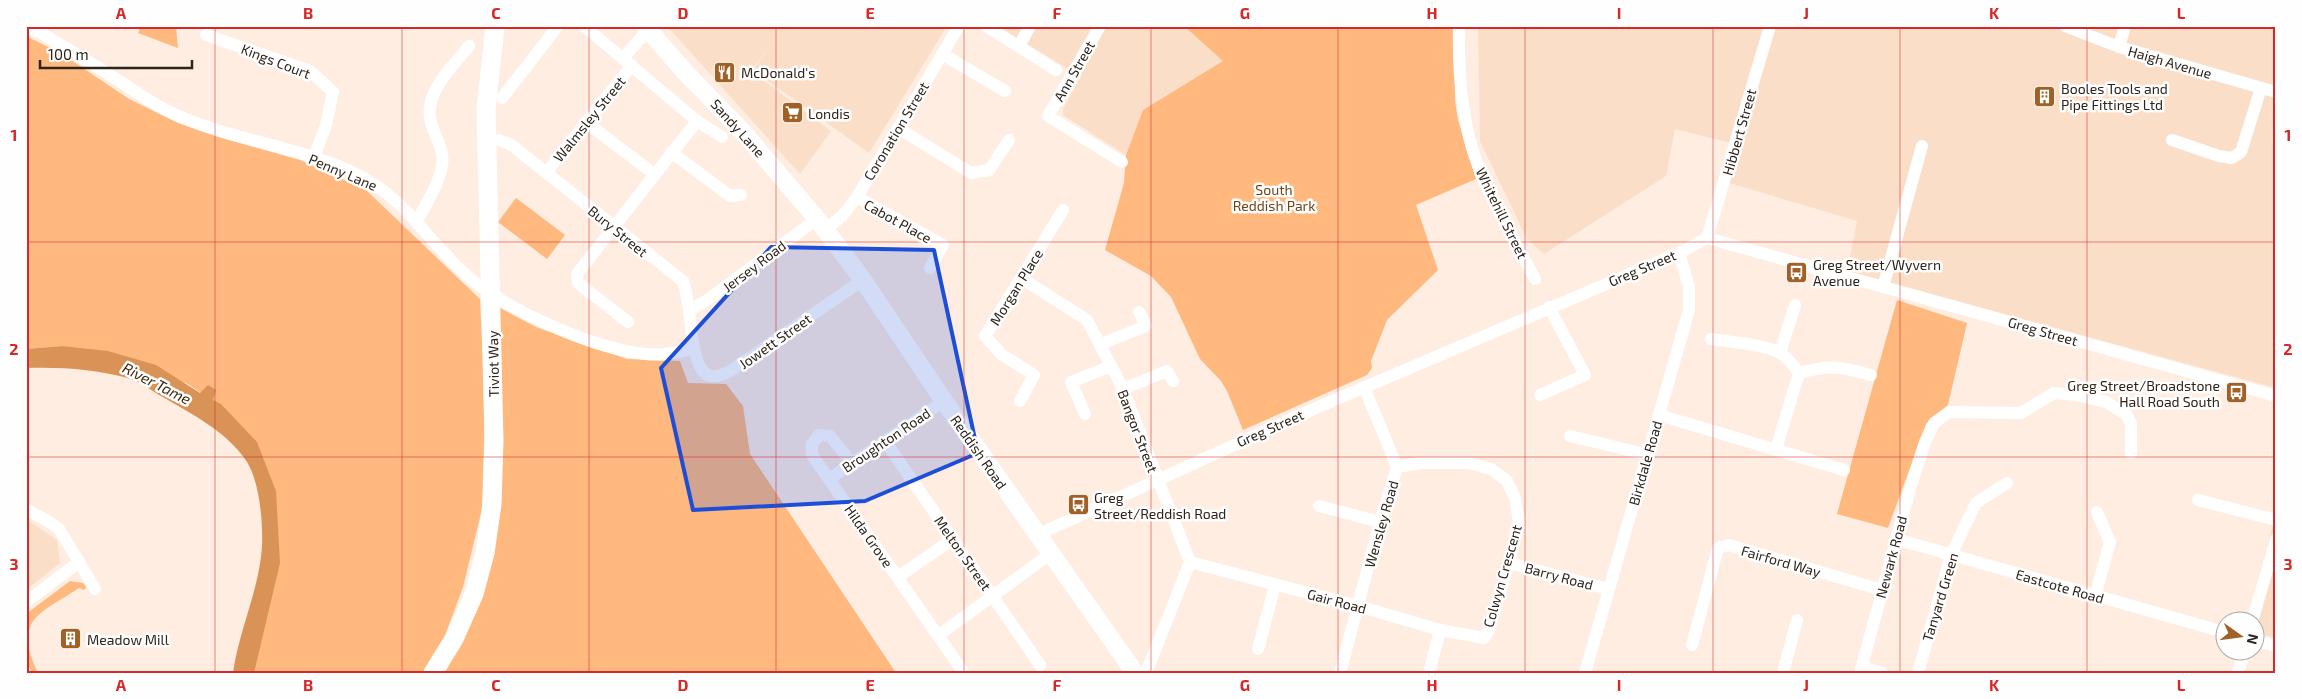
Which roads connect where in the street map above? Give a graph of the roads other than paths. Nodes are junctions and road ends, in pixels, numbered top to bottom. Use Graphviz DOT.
graph roads {
  1 [pos="504,26"];
  2 [pos="558,26"];
  3 [pos="584,26"];
  4 [pos="959,26"];
  5 [pos="986,26"];
  6 [pos="1030,26"];
  7 [pos="1100,26"];
  8 [pos="1459,26"];
  9 [pos="1770,26"];
  10 [pos="2065,26"];
  11 [pos="2125,26"];
  12 [pos="26,27"];
  13 [pos="646,28"];
  14 [pos="206,35"];
  15 [pos="495,35"];
  16 [pos="469,46"];
  17 [pos="1019,46"];
  18 [pos="2118,47"];
  19 [pos="942,54"];
  20 [pos="628,61"];
  21 [pos="1056,70"];
  22 [pos="2261,88"];
  23 [pos="1005,91"];
  24 [pos="2276,92"];
  25 [pos="502,98"];
  26 [pos="698,121"];
  27 [pos="587,123"];
  28 [pos="898,128"];
  29 [pos="722,137"];
  30 [pos="499,140"];
  31 [pos="1009,140"];
  32 [pos="2172,140"];
  33 [pos="1922,146"];
  34 [pos="672,152"];
  35 [pos="314,158"];
  36 [pos="1122,162"];
  37 [pos="546,173"];
  38 [pos="654,174"];
  39 [pos="741,195"];
  40 [pos="857,197"];
  41 [pos="1063,210"];
  42 [pos="417,221"];
  43 [pos="821,225"];
  44 [pos="613,227"];
  45 [pos="1707,238"];
  46 [pos="1679,253"];
  47 [pos="930,268"];
  48 [pos="1021,278"];
  49 [pos="1535,279"];
  50 [pos="863,280"];
  51 [pos="1883,287"];
  52 [pos="1795,305"];
  53 [pos="1549,307"];
  54 [pos="690,310"];
  55 [pos="1139,312"];
  56 [pos="628,322"];
  57 [pos="1711,339"];
  58 [pos="1101,344"];
  59 [pos="694,349"];
  60 [pos="1780,353"];
  61 [pos="1111,366"];
  62 [pos="1799,373"];
  63 [pos="1872,375"];
  64 [pos="1173,381"];
  65 [pos="1364,387"];
  66 [pos="1123,389"];
  67 [pos="1540,396"];
  68 [pos="2276,396"];
  69 [pos="944,401"];
  70 [pos="1020,401"];
  71 [pos="1085,414"];
  72 [pos="1659,415"];
  73 [pos="1570,436"];
  74 [pos="885,441"];
  75 [pos="1776,449"];
  76 [pos="2131,453"];
  77 [pos="1649,455"];
  78 [pos="852,463"];
  79 [pos="1397,467"];
  80 [pos="1844,470"];
  81 [pos="829,479"];
  82 [pos="1157,479"];
  83 [pos="2007,483"];
  84 [pos="2198,500"];
  85 [pos="1319,506"];
  86 [pos="26,509"];
  87 [pos="2097,512"];
  88 [pos="2276,520"];
  89 [pos="1380,522"];
  90 [pos="1037,535"];
  91 [pos="953,539"];
  92 [pos="1896,539"];
  93 [pos="2276,539"];
  94 [pos="1050,554"];
  95 [pos="1951,555"];
  96 [pos="79,562"];
  97 [pos="1190,562"];
  98 [pos="1509,563"];
  99 [pos="898,577"];
  100 [pos="1275,584"];
  101 [pos="95,589"];
  102 [pos="1608,589"];
  103 [pos="1882,590"];
  104 [pos="992,595"];
  105 [pos="2095,596"];
  106 [pos="26,602"];
  107 [pos="1358,606"];
  108 [pos="2255,612"];
  109 [pos="1797,620"];
  110 [pos="2214,629"];
  111 [pos="1440,630"];
  112 [pos="939,635"];
  113 [pos="1484,638"];
  114 [pos="1692,645"];
  115 [pos="1258,649"];
  116 [pos="1040,665"];
  117 [pos="1861,670"];
  118 [pos="434,673"];
  119 [pos="964,673"];
  120 [pos="1135,673"];
  121 [pos="1146,673"];
  122 [pos="1340,673"];
  123 [pos="1429,673"];
  124 [pos="1585,673"];
  125 [pos="1783,673"];
  126 [pos="1882,673"];
  127 [pos="1918,673"];
  1 -- 15 [label="main road, Tiviot Way"];
  2 -- 25 [label="street"];
  3 -- 20 [label="street, Sandy Lane"];
  4 -- 19 [label="street, Coronation Street"];
  5 -- 17 [label="street"];
  6 -- 17 [label="street"];
  7 -- 36 [label="street, Ann Street"];
  8 -- 49 [label="street, Whitehill Street"];
  9 -- 45 [label="street, Hibbert Street"];
  10 -- 18 [label="street, Haigh Avenue"];
  11 -- 18 [label="street"];
  12 -- 35 [label="street, Penny Lane"];
  13 -- 20 [label="street, Sandy Lane"];
  13 -- 43 [label="main road, Sandy Lane"];
  14 -- 35 [label="street, Kings Court"];
  15 -- 118 [label="main road, Tiviot Way"];
  16 -- 42 [label="street"];
  17 -- 21 [label="street"];
  18 -- 22 [label="street, Haigh Avenue"];
  19 -- 23 [label="street"];
  19 -- 28 [label="street, Coronation Street"];
  20 -- 26 [label="street, Sandy Lane"];
  20 -- 27 [label="street, Walmsley Street"];
  22 -- 24 [label="street, Haigh Avenue"];
  22 -- 32 [label="street"];
  26 -- 29 [label="street, Sandy Lane"];
  26 -- 34 [label="street"];
  27 -- 37 [label="street, Walmsley Street"];
  27 -- 38 [label="street"];
  28 -- 31 [label="street"];
  28 -- 40 [label="street, Coronation Street"];
  30 -- 37 [label="street, Bury Street"];
  33 -- 51 [label="street"];
  34 -- 38 [label="street"];
  34 -- 39 [label="street"];
  35 -- 42 [label="street, Penny Lane"];
  37 -- 44 [label="street, Bury Street"];
  38 -- 44 [label="street"];
  40 -- 43 [label="street, Coronation Street"];
  40 -- 47 [label="street, Cabot Place"];
  41 -- 48 [label="street, Morgan Place"];
  42 -- 59 [label="street, Penny Lane"];
  43 -- 50 [label="main road, Reddish Road"];
  43 -- 54 [label="street, Jersey Road"];
  44 -- 54 [label="street, Bury Street"];
  44 -- 56 [label="street"];
  45 -- 46 [label="street, Greg Street"];
  45 -- 51 [label="street, Greg Street"];
  46 -- 53 [label="street, Greg Street"];
  46 -- 72 [label="street, Birkdale Road"];
  48 -- 58 [label="street, Bangor Street"];
  48 -- 70 [label="street, Morgan Place"];
  50 -- 59 [label="street, Jowett Street"];
  50 -- 69 [label="main road, Reddish Road"];
  51 -- 68 [label="street, Greg Street"];
  52 -- 60 [label="street"];
  53 -- 65 [label="street, Greg Street"];
  53 -- 67 [label="street"];
  54 -- 59 [label="street, Bury Street"];
  55 -- 58 [label="street"];
  57 -- 60 [label="street"];
  58 -- 61 [label="street, Bangor Street"];
  60 -- 62 [label="street"];
  61 -- 66 [label="street, Bangor Street"];
  61 -- 71 [label="street"];
  62 -- 63 [label="street"];
  62 -- 75 [label="street"];
  64 -- 66 [label="street"];
  65 -- 79 [label="street, Wensley Road"];
  65 -- 82 [label="street, Greg Street"];
  66 -- 82 [label="street, Bangor Street"];
  69 -- 74 [label="street, Broughton Road"];
  69 -- 90 [label="main road, Reddish Road"];
  72 -- 75 [label="street"];
  72 -- 77 [label="street, Birkdale Road"];
  73 -- 77 [label="street"];
  74 -- 78 [label="street, Broughton Road"];
  74 -- 91 [label="street, Melton Street"];
  75 -- 80 [label="street"];
  76 -- 92 [label="street, Newark Road"];
  77 -- 102 [label="street, Birkdale Road"];
  78 -- 81 [label="street, Broughton Road"];
  78 -- 81 [label="street, Hilda Grove"];
  79 -- 89 [label="street, Wensley Road"];
  79 -- 98 [label="street, Colwyn Crescent"];
  81 -- 99 [label="street, Hilda Grove"];
  82 -- 90 [label="street, Greg Street"];
  82 -- 97 [label="street, Bangor Street"];
  83 -- 95 [label="street, Tanyard Green"];
  84 -- 88 [label="street"];
  85 -- 89 [label="street"];
  86 -- 96 [label="street"];
  87 -- 105 [label="street"];
  89 -- 107 [label="street, Wensley Road"];
  90 -- 94 [label="main road, Reddish Road"];
  91 -- 99 [label="street"];
  91 -- 104 [label="street, Melton Street"];
  92 -- 95 [label="street, Eastcote Road"];
  92 -- 103 [label="street, Newark Road"];
  93 -- 108 [label="street"];
  94 -- 104 [label="street"];
  94 -- 120 [label="main road, Reddish Road"];
  95 -- 105 [label="street, Eastcote Road"];
  95 -- 127 [label="street, Tanyard Green"];
  96 -- 101 [label="street"];
  96 -- 106 [label="street"];
  97 -- 100 [label="street, Gair Road"];
  97 -- 121 [label="street"];
  98 -- 102 [label="street, Barry Road"];
  98 -- 113 [label="street, Colwyn Crescent"];
  99 -- 112 [label="street, Hilda Grove"];
  100 -- 107 [label="street, Gair Road"];
  100 -- 115 [label="street"];
  102 -- 124 [label="street, Birkdale Road"];
  103 -- 114 [label="street, Fairford Way"];
  103 -- 117 [label="street, Newark Road"];
  104 -- 112 [label="street"];
  104 -- 116 [label="street, Melton Street"];
  105 -- 110 [label="street, Eastcote Road"];
  107 -- 111 [label="street, Gair Road"];
  107 -- 122 [label="street, Wensley Road"];
  109 -- 125 [label="street"];
  111 -- 113 [label="street, Gair Road"];
  111 -- 123 [label="street"];
  112 -- 119 [label="street, Hilda Grove"];
  117 -- 126 [label="street"];
}
